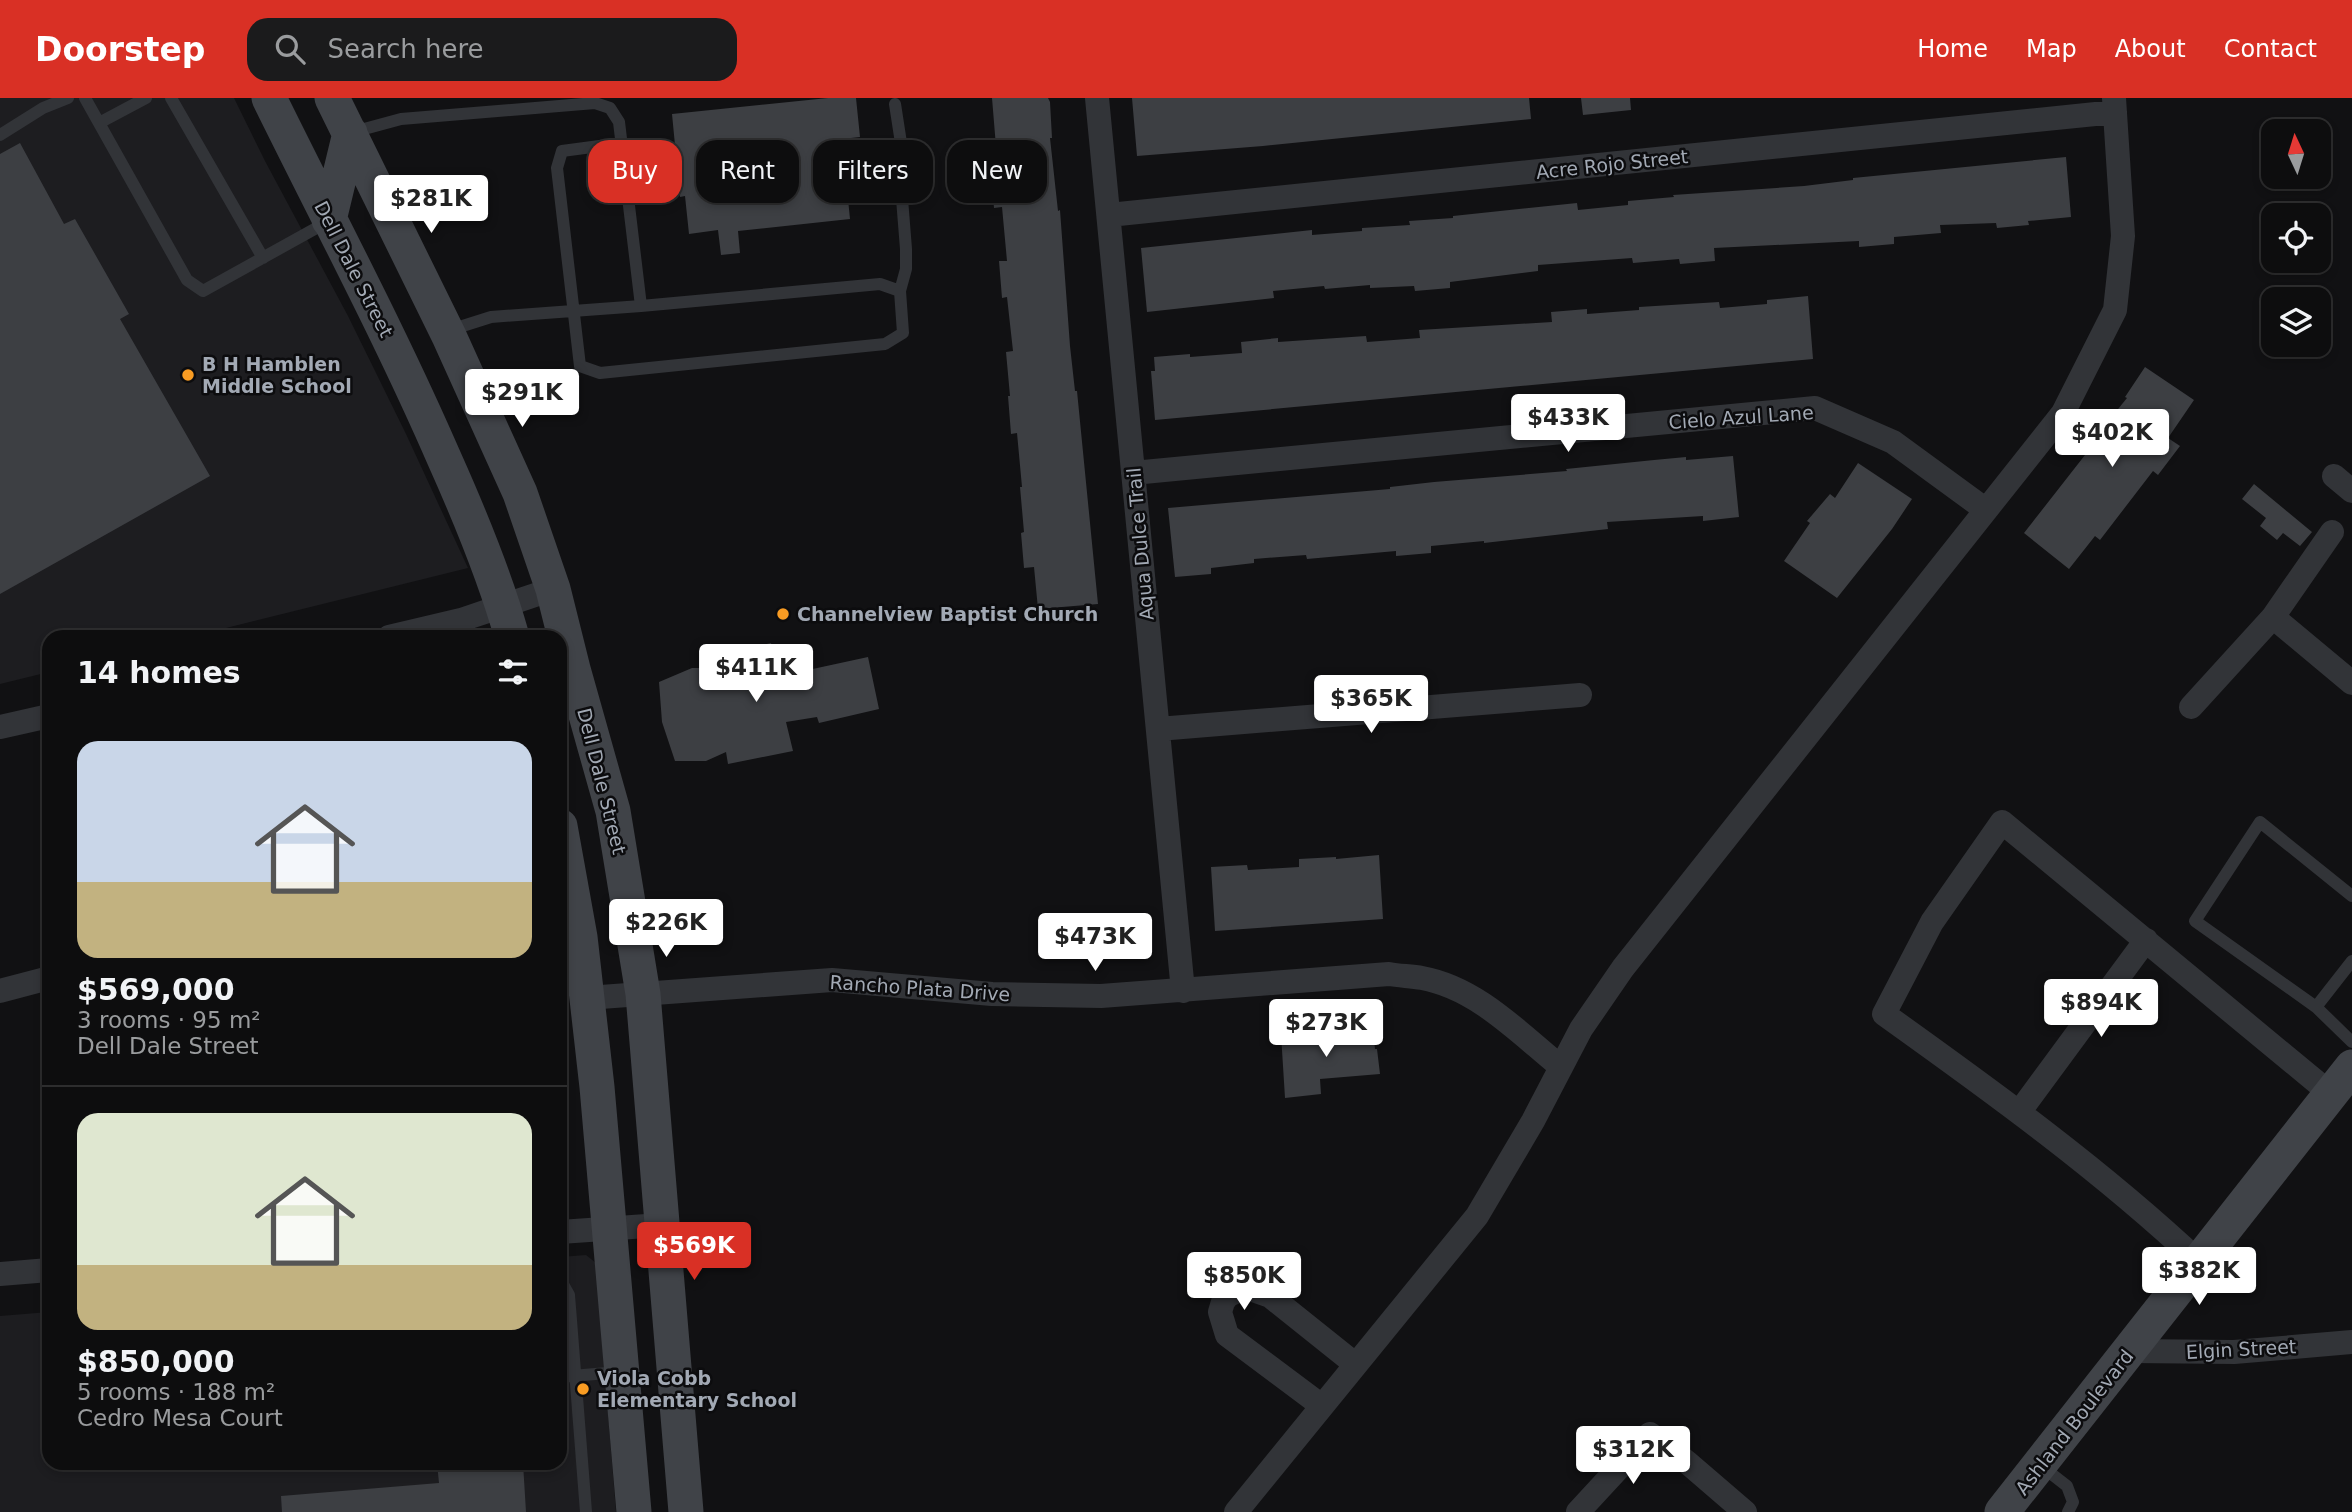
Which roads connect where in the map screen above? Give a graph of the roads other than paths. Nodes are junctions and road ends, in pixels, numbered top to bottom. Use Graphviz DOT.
graph roads {
  1 [pos="68,98"];
  2 [pos="85,98"];
  3 [pos="146,98"];
  4 [pos="171,98"];
  5 [pos="269,98"];
  6 [pos="332,98"];
  7 [pos="1097,98"];
  8 [pos="895,104"];
  9 [pos="2115,105"];
  10 [pos="99,123"];
  11 [pos="350,133"];
  12 [pos="0,135"];
  13 [pos="621,140"];
  14 [pos="588,148"];
  15 [pos="629,203"];
  16 [pos="1109,215"];
  17 [pos="329,220"];
  18 [pos="263,258"];
  19 [pos="900,291"];
  20 [pos="641,306"];
  21 [pos="575,312"];
  22 [pos="447,331"];
  23 [pos="1133,473"];
  24 [pos="1986,510"];
  25 [pos="2332,532"];
  26 [pos="553,589"];
  27 [pos="2273,617"];
  28 [pos="508,621"];
  29 [pos="419,630"];
  30 [pos="563,630"];
  31 [pos="567,645"];
  32 [pos="2352,683"];
  33 [pos="1580,695"];
  34 [pos="2191,707"];
  35 [pos="42,718"];
  36 [pos="0,727"];
  37 [pos="1158,729"];
  38 [pos="567,865"];
  39 [pos="2352,896"];
  40 [pos="2146,940"];
  41 [pos="2352,961"];
  42 [pos="42,980"];
  43 [pos="1183,990"];
  44 [pos="0,991"];
  45 [pos="643,994"];
  46 [pos="587,998"];
  47 [pos="2316,1007"];
  48 [pos="2352,1042"];
  49 [pos="1561,1067"];
  50 [pos="2352,1067"];
  51 [pos="2331,1094"];
  52 [pos="2020,1111"];
  53 [pos="661,1225"];
  54 [pos="609,1228"];
  55 [pos="567,1231"];
  56 [pos="2199,1262"];
  57 [pos="42,1271"];
  58 [pos="0,1274"];
  59 [pos="567,1291"];
  60 [pos="2352,1342"];
  61 [pos="2130,1351"];
  62 [pos="1355,1364"];
  63 [pos="622,1372"];
  64 [pos="567,1376"];
  65 [pos="574,1376"];
  66 [pos="1322,1406"];
  67 [pos="2040,1465"];
  68 [pos="586,1512"];
  69 [pos="634,1512"];
  70 [pos="687,1512"];
  71 [pos="1236,1512"];
  72 [pos="1578,1512"];
  73 [pos="1745,1512"];
  74 [pos="2003,1512"];
  75 [pos="2068,1512"];
  1 -- 12 [label="lane"];
  2 -- 10 [label="lane"];
  3 -- 10 [label="lane"];
  4 -- 18 [label="lane"];
  5 -- 17 [label="main road, Dell Dale Street"];
  6 -- 11 [label="main road, Dell Dale Street"];
  7 -- 16 [label="street, Aqua Dulce Trail"];
  8 -- 19 [label="lane"];
  9 -- 16 [label="street, Acre Rojo Street"];
  9 -- 24 [label="street"];
  10 -- 18 [label="lane"];
  11 -- 13 [label="lane"];
  11 -- 17 [label="main road"];
  11 -- 22 [label="main road, Dell Dale Street"];
  14 -- 21 [label="lane"];
  15 -- 20 [label="lane"];
  16 -- 23 [label="street, Aqua Dulce Trail"];
  17 -- 18 [label="lane"];
  17 -- 28 [label="main road, Dell Dale Street"];
  19 -- 20 [label="lane"];
  19 -- 21 [label="lane"];
  20 -- 21 [label="lane"];
  21 -- 22 [label="lane"];
  22 -- 26 [label="main road, Dell Dale Street"];
  23 -- 24 [label="street, Cielo Azul Lane"];
  23 -- 37 [label="street, Aqua Dulce Trail"];
  24 -- 49 [label="street"];
  25 -- 27 [label="street"];
  26 -- 28 [label="street"];
  26 -- 30 [label="main road, Dell Dale Street"];
  27 -- 32 [label="street"];
  27 -- 34 [label="street"];
  28 -- 29 [label="street"];
  31 -- 45 [label="main road, Dell Dale Street"];
  33 -- 37 [label="street"];
  35 -- 36 [label="street"];
  37 -- 43 [label="street, Aqua Dulce Trail"];
  38 -- 46 [label="main road"];
  39 -- 47 [label="lane"];
  40 -- 51 [label="street"];
  40 -- 52 [label="street"];
  40 -- 52 [label="street"];
  41 -- 47 [label="lane"];
  42 -- 44 [label="street"];
  43 -- 45 [label="street, Rancho Plata Drive"];
  43 -- 49 [label="street, Rancho Plata Drive"];
  45 -- 46 [label="street, Rancho Plata Drive"];
  45 -- 53 [label="main road, Dell Dale Street"];
  46 -- 54 [label="main road"];
  47 -- 48 [label="lane"];
  49 -- 62 [label="street"];
  50 -- 51 [label="main road, Ashland Boulevard"];
  51 -- 56 [label="main road, Ashland Boulevard"];
  52 -- 56 [label="street"];
  53 -- 54 [label="street"];
  53 -- 70 [label="main road, Dell Dale Street"];
  54 -- 55 [label="street"];
  54 -- 63 [label="main road"];
  56 -- 61 [label="main road, Ashland Boulevard"];
  57 -- 58 [label="street"];
  59 -- 65 [label="lane"];
  60 -- 61 [label="street, Elgin Street"];
  61 -- 67 [label="main road, Ashland Boulevard"];
  62 -- 66 [label="street"];
  62 -- 66 [label="street"];
  63 -- 65 [label="lane"];
  63 -- 69 [label="main road"];
  64 -- 65 [label="lane"];
  65 -- 68 [label="lane"];
  66 -- 71 [label="street"];
  67 -- 74 [label="main road, Ashland Boulevard"];
  67 -- 75 [label="lane"];
  72 -- 73 [label="street"];
}
